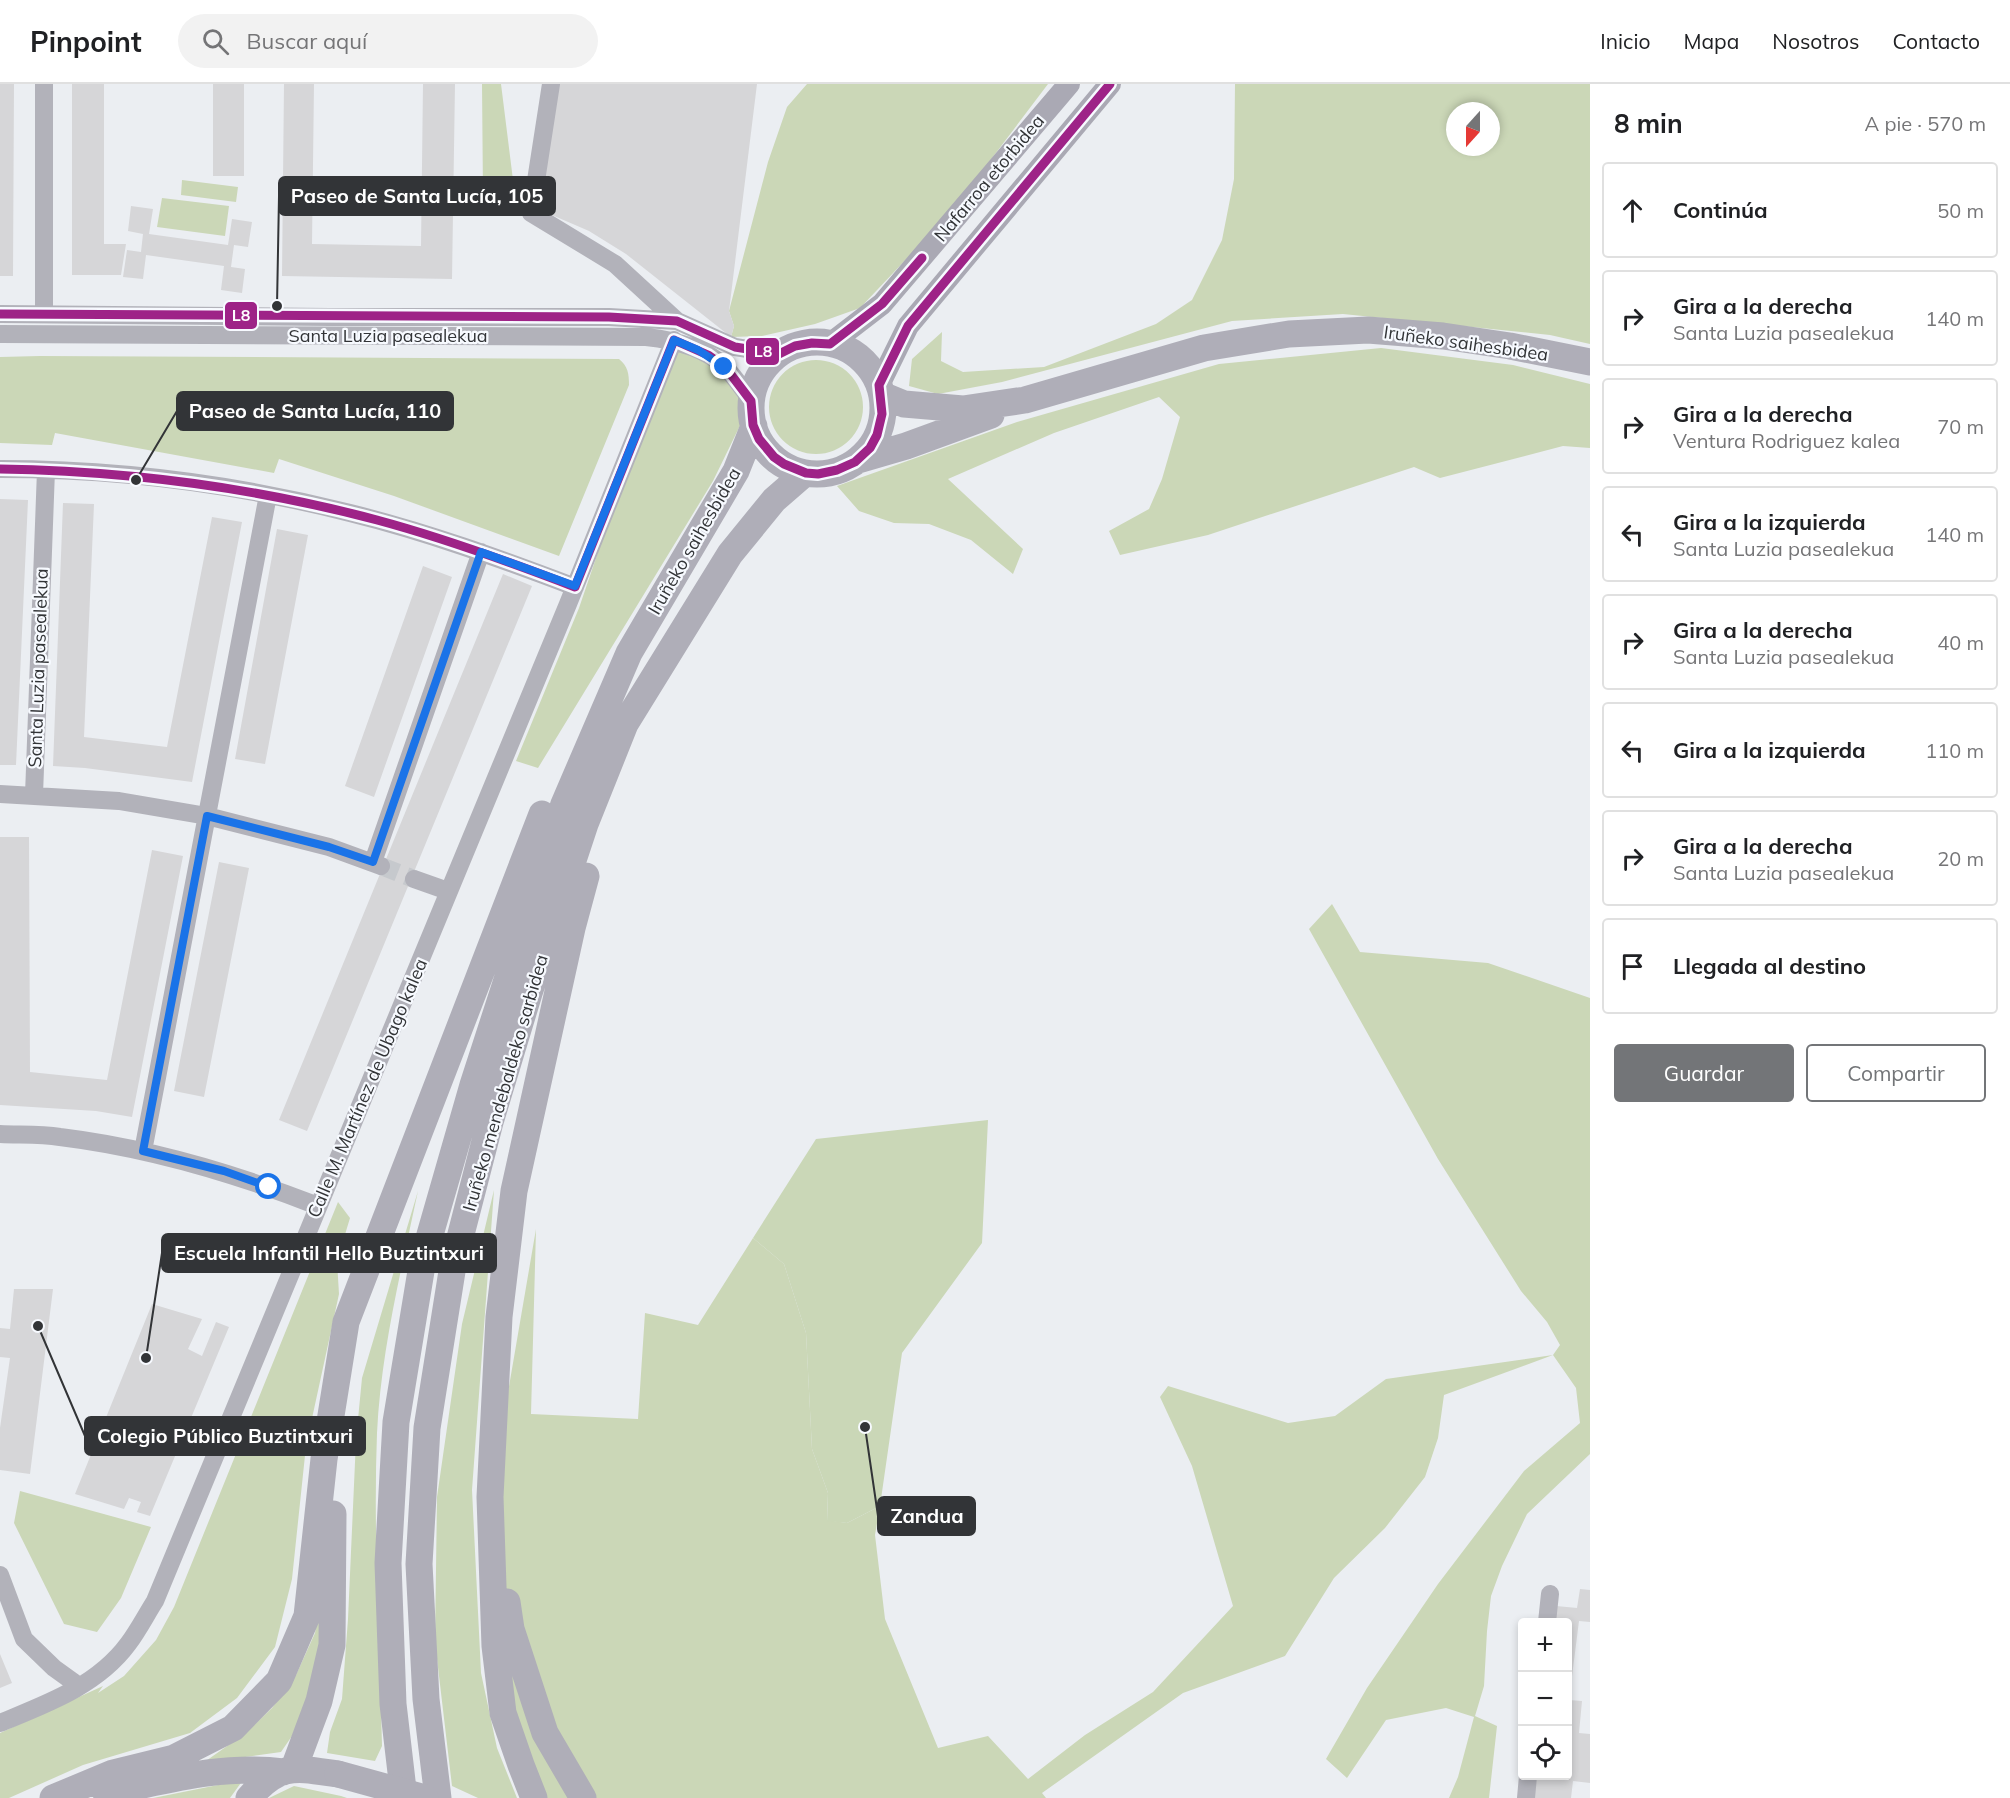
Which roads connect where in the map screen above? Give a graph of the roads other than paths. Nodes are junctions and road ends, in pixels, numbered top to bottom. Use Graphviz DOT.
graph roads {
  1 [pos="44,84"];
  2 [pos="551,84"];
  3 [pos="1069,84"];
  4 [pos="1110,84"];
  5 [pos="0,314"];
  6 [pos="44,314"];
  7 [pos="677,321"];
  8 [pos="0,334"];
  9 [pos="674,340"];
  10 [pos="830,344"];
  11 [pos="779,354"];
  12 [pos="1590,362"];
  13 [pos="880,390"];
  14 [pos="1025,400"];
  15 [pos="753,414"];
  16 [pos="858,460"];
  17 [pos="0,469"];
  18 [pos="46,470"];
  19 [pos="806,473"];
  20 [pos="268,495"];
  21 [pos="481,552"];
  22 [pos="575,586"];
  23 [pos="675,643"];
  24 [pos="629,653"];
  25 [pos="0,794"];
  26 [pos="34,795"];
  27 [pos="207,816"];
  28 [pos="414,879"];
  29 [pos="448,891"];
  30 [pos="0,1134"];
  31 [pos="143,1151"];
  32 [pos="409,1160"];
  33 [pos="318,1206"];
  34 [pos="490,1497"];
  35 [pos="0,1575"];
  36 [pos="1550,1594"];
  37 [pos="1548,1618"];
  38 [pos="79,1686"];
  39 [pos="0,1724"];
  40 [pos="288,1770"];
  41 [pos="1528,1780"];
  42 [pos="53,1798"];
  43 [pos="89,1798"];
  44 [pos="249,1798"];
  45 [pos="404,1798"];
  46 [pos="425,1798"];
  47 [pos="438,1798"];
  48 [pos="534,1798"];
  49 [pos="584,1798"];
  50 [pos="1526,1798"];
  1 -- 6 [label="street"];
  2 -- 7 [label="street"];
  3 -- 10 [label="main road, Nafarroa etorbidea"];
  4 -- 13 [label="main road, Nafarroa etorbidea"];
  5 -- 6 [label="street, Santa Luzia pasealekua"];
  6 -- 7 [label="street, Santa Luzia pasealekua"];
  7 -- 11 [label="street, Santa Luzia pasealekua"];
  8 -- 9 [label="street, Santa Luzia pasealekua"];
  9 -- 15 [label="street, Santa Luzia pasealekua"];
  9 -- 22 [label="street, Calle M. Martínez de Ubago kalea"];
  10 -- 11 [label="highway"];
  10 -- 13 [label="highway"];
  11 -- 15 [label="highway"];
  12 -- 14 [label="highway, Iruñeko saihesbidea"];
  13 -- 14 [label="highway, Iruñeko saihesbidea"];
  13 -- 16 [label="highway"];
  14 -- 16 [label="highway, Iruñeko saihesbidea"];
  15 -- 19 [label="highway"];
  15 -- 24 [label="highway, Iruñeko saihesbidea"];
  16 -- 19 [label="highway"];
  17 -- 18 [label="street"];
  18 -- 20 [label="street"];
  18 -- 26 [label="street, Santa Luzia pasealekua"];
  19 -- 23 [label="highway, Iruñeko saihesbidea"];
  20 -- 21 [label="street"];
  20 -- 27 [label="street"];
  21 -- 22 [label="street"];
  21 -- 27 [label="street"];
  22 -- 29 [label="street, Calle M. Martínez de Ubago kalea"];
  23 -- 34 [label="highway"];
  23 -- 47 [label="highway, Iruñeko mendebaldeko sarbidea"];
  24 -- 32 [label="highway"];
  24 -- 45 [label="highway, Iruñeko mendebaldeko sarbidea"];
  25 -- 26 [label="street"];
  26 -- 27 [label="street"];
  27 -- 31 [label="street"];
  28 -- 29 [label="street"];
  29 -- 33 [label="street, Calle M. Martínez de Ubago kalea"];
  30 -- 31 [label="street"];
  31 -- 33 [label="street"];
  32 -- 40 [label="highway"];
  32 -- 42 [label="highway"];
  33 -- 38 [label="street, Calle M. Martínez de Ubago kalea"];
  34 -- 48 [label="highway"];
  34 -- 49 [label="highway"];
  35 -- 38 [label="street"];
  36 -- 37 [label="street"];
  38 -- 39 [label="street, Calle M. Martínez de Ubago kalea"];
  40 -- 43 [label="highway"];
  40 -- 44 [label="highway"];
  40 -- 46 [label="highway, bridge"];
  41 -- 50 [label="street"];
}
